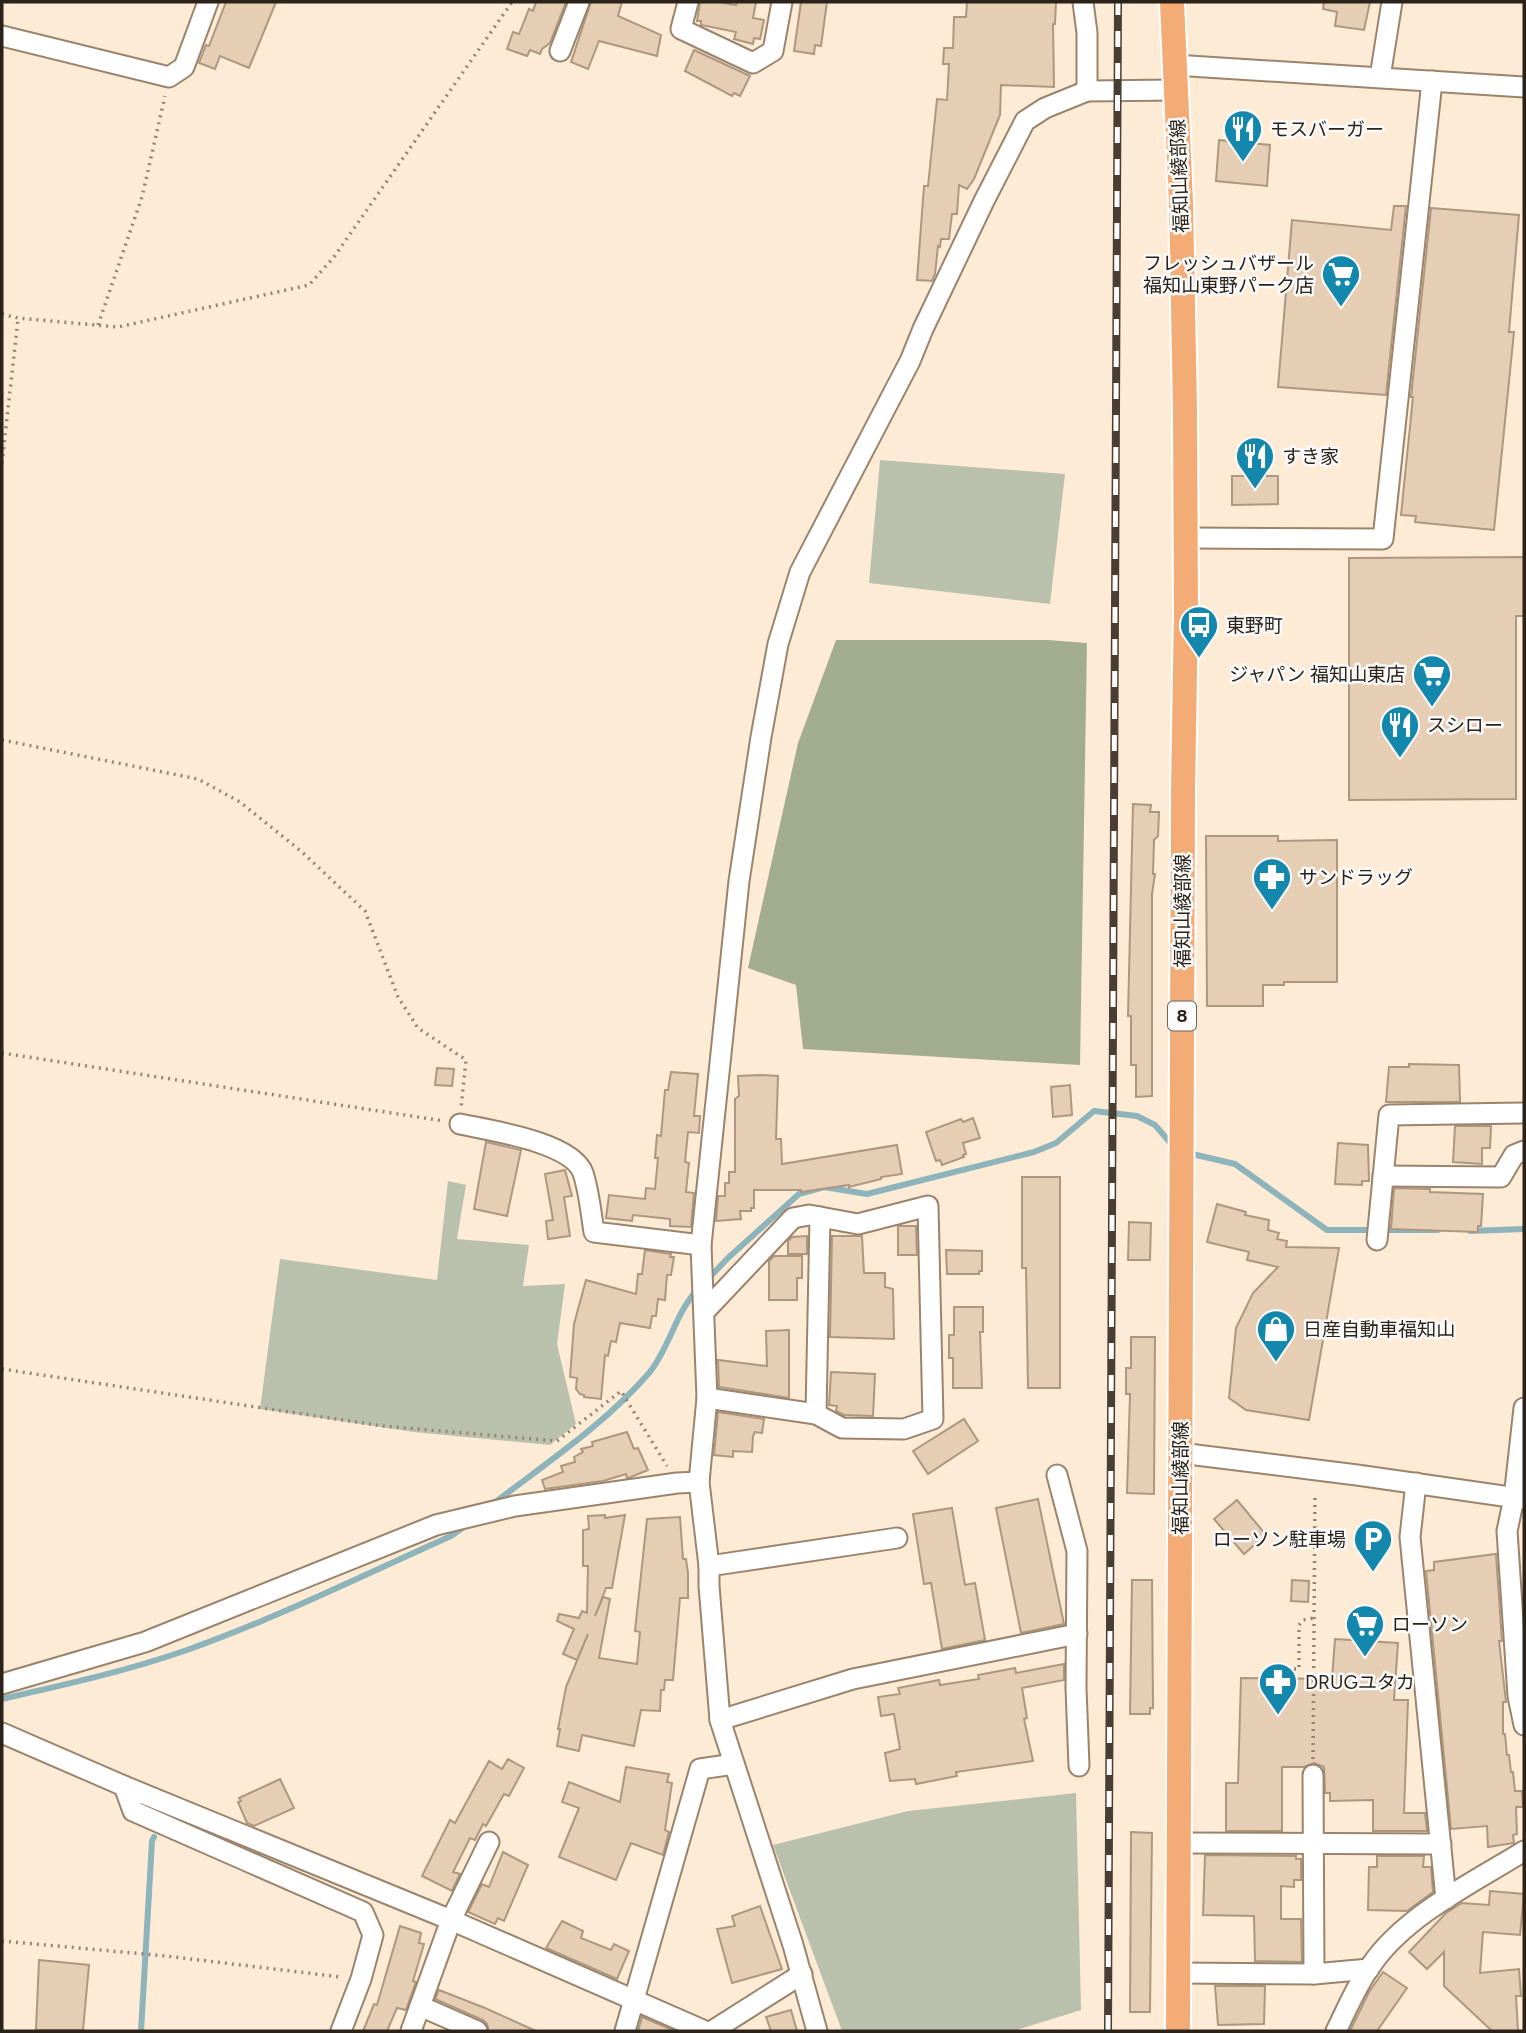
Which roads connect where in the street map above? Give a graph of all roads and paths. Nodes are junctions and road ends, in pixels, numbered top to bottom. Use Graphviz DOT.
graph roads {
  1 [pos="208,2"];
  2 [pos="512,2"];
  3 [pos="579,2"];
  4 [pos="688,2"];
  5 [pos="782,2"];
  6 [pos="1083,2"];
  7 [pos="1172,2"];
  8 [pos="1392,2"];
  9 [pos="2,36"];
  10 [pos="560,51"];
  11 [pos="1174,65"];
  12 [pos="169,77"];
  13 [pos="1380,77"];
  14 [pos="1432,81"];
  15 [pos="1524,87"];
  16 [pos="1175,90"];
  17 [pos="1087,91"];
  18 [pos="2,314"];
  19 [pos="18,318"];
  20 [pos="97,325"];
  21 [pos="2,463"];
  22 [pos="1185,538"];
  23 [pos="2,740"];
  24 [pos="2,1053"];
  25 [pos="1524,1113"];
  26 [pos="460,1124"];
  27 [pos="1524,1151"];
  28 [pos="1383,1176"];
  29 [pos="820,1217"];
  30 [pos="1377,1240"];
  31 [pos="702,1252"];
  32 [pos="704,1305"];
  33 [pos="2,1369"];
  34 [pos="707,1398"];
  35 [pos="1524,1408"];
  36 [pos="816,1414"];
  37 [pos="1180,1453"];
  38 [pos="1057,1475"];
  39 [pos="699,1482"];
  40 [pos="677,1483"];
  41 [pos="1416,1483"];
  42 [pos="1315,1493"];
  43 [pos="1519,1499"];
  44 [pos="897,1538"];
  45 [pos="709,1566"];
  46 [pos="1314,1618"];
  47 [pos="1077,1634"];
  48 [pos="1273,1669"];
  49 [pos="2,1684"];
  50 [pos="720,1720"];
  51 [pos="1524,1725"];
  52 [pos="2,1733"];
  53 [pos="734,1764"];
  54 [pos="1079,1766"];
  55 [pos="1313,1775"];
  56 [pos="124,1786"];
  57 [pos="489,1842"];
  58 [pos="1178,1843"];
  59 [pos="1314,1843"];
  60 [pos="1441,1844"];
  61 [pos="1524,1851"];
  62 [pos="1446,1899"];
  63 [pos="451,1920"];
  64 [pos="2,1941"];
  65 [pos="1369,1969"];
  66 [pos="1178,1973"];
  67 [pos="802,1974"];
  68 [pos="1314,1974"];
  69 [pos="361,1979"];
  70 [pos="633,2000"];
  71 [pos="420,2006"];
  72 [pos="341,2031"];
  73 [pos="411,2031"];
  74 [pos="477,2031"];
  75 [pos="625,2031"];
  76 [pos="705,2031"];
  77 [pos="712,2031"];
  78 [pos="817,2031"];
  79 [pos="1178,2031"];
  80 [pos="1336,2031"];
  1 -- 12 [label="street"];
  2 -- 20 [label="path"];
  3 -- 10 [label="street"];
  4 -- 5 [label="street"];
  6 -- 17 [label="street"];
  7 -- 11 [label="main road, 福知山綾部線 / 8"];
  8 -- 13 [label="street"];
  9 -- 12 [label="street"];
  11 -- 13 [label="street"];
  11 -- 16 [label="main road, 福知山綾部線 / 8"];
  12 -- 20 [label="path"];
  13 -- 14 [label="street"];
  14 -- 15 [label="street"];
  14 -- 22 [label="street"];
  16 -- 17 [label="street"];
  16 -- 22 [label="main road, 福知山綾部線 / 8"];
  17 -- 31 [label="street"];
  18 -- 19 [label="path"];
  19 -- 20 [label="path"];
  19 -- 21 [label="path"];
  22 -- 37 [label="main road, 福知山綾部線 / 8"];
  23 -- 26 [label="path"];
  24 -- 26 [label="path"];
  25 -- 28 [label="street"];
  26 -- 31 [label="street"];
  27 -- 28 [label="street"];
  28 -- 30 [label="street"];
  29 -- 32 [label="street"];
  29 -- 36 [label="street"];
  29 -- 36 [label="street"];
  31 -- 32 [label="street"];
  32 -- 34 [label="street"];
  33 -- 40 [label="path"];
  34 -- 36 [label="street"];
  34 -- 39 [label="street"];
  35 -- 43 [label="street"];
  37 -- 41 [label="street"];
  37 -- 58 [label="main road, 福知山綾部線 / 8"];
  38 -- 47 [label="street"];
  39 -- 40 [label="street"];
  39 -- 45 [label="street"];
  40 -- 49 [label="street"];
  41 -- 43 [label="street"];
  41 -- 60 [label="street"];
  42 -- 46 [label="path"];
  43 -- 51 [label="street"];
  44 -- 45 [label="street"];
  45 -- 50 [label="street"];
  46 -- 48 [label="path"];
  46 -- 55 [label="path"];
  47 -- 50 [label="street"];
  47 -- 54 [label="street"];
  50 -- 53 [label="street"];
  52 -- 56 [label="street"];
  53 -- 67 [label="street"];
  53 -- 70 [label="street"];
  55 -- 59 [label="street"];
  56 -- 63 [label="street"];
  56 -- 69 [label="street"];
  57 -- 63 [label="street"];
  58 -- 59 [label="street"];
  58 -- 66 [label="main road, 福知山綾部線 / 8"];
  59 -- 60 [label="street"];
  59 -- 68 [label="street"];
  60 -- 62 [label="street"];
  61 -- 62 [label="street"];
  62 -- 65 [label="street"];
  63 -- 70 [label="street"];
  63 -- 71 [label="street"];
  64 -- 69 [label="path"];
  65 -- 68 [label="street"];
  65 -- 80 [label="street"];
  66 -- 68 [label="street"];
  66 -- 79 [label="main road, 福知山綾部線 / 8"];
  67 -- 77 [label="street"];
  67 -- 78 [label="street"];
  69 -- 72 [label="street"];
  70 -- 75 [label="street"];
  70 -- 76 [label="street"];
  71 -- 73 [label="street"];
  71 -- 74 [label="street"];
}
